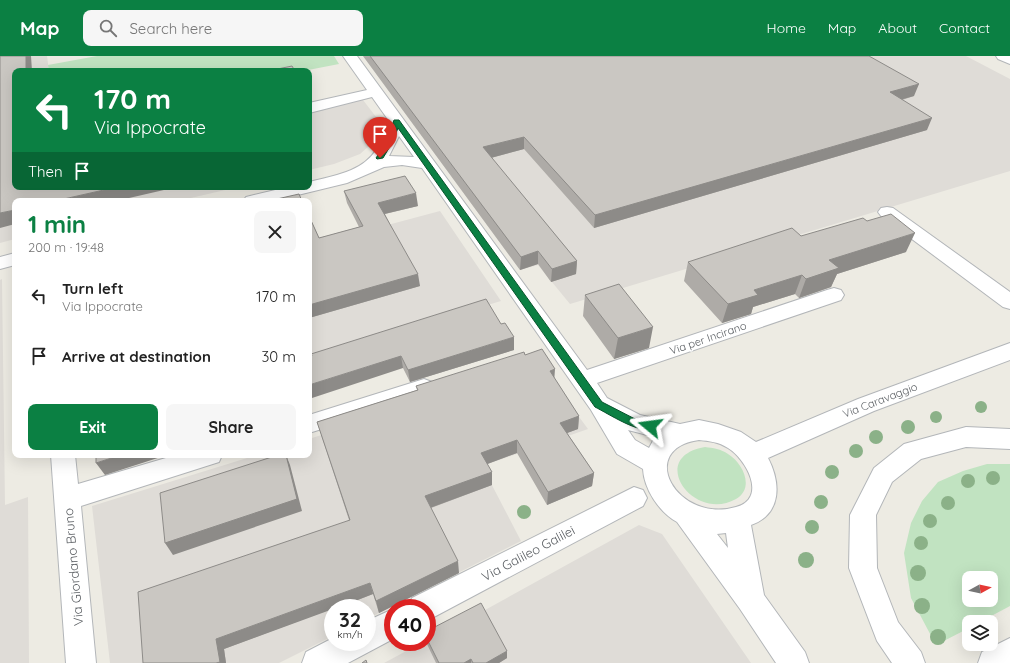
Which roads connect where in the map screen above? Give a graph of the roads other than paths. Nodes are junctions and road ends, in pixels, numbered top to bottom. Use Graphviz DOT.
graph roads {
  1 [pos="350,56"];
  2 [pos="1002,56"];
  3 [pos="1010,60"];
  4 [pos="376,92"];
  5 [pos="312,107"];
  6 [pos="396,122"];
  7 [pos="375,164"];
  8 [pos="428,165"];
  9 [pos="312,186"];
  10 [pos="297,190"];
  11 [pos="264,198"];
  12 [pos="887,212"];
  13 [pos="12,260"];
  14 [pos="0,263"];
  15 [pos="834,295"];
  16 [pos="1010,302"];
  17 [pos="557,346"];
  18 [pos="1010,351"];
  19 [pos="535,354"];
  20 [pos="581,380"];
  21 [pos="444,382"];
  22 [pos="599,404"];
  23 [pos="312,423"];
  24 [pos="680,433"];
  25 [pos="1010,439"];
  26 [pos="753,454"];
  27 [pos="62,458"];
  28 [pos="200,458"];
  29 [pos="654,468"];
  30 [pos="634,498"];
  31 [pos="666,498"];
  32 [pos="67,500"];
  33 [pos="687,515"];
  34 [pos="737,520"];
  35 [pos="750,599"];
  36 [pos="436,601"];
  37 [pos="340,651"];
  38 [pos="1010,653"];
  39 [pos="81,663"];
  40 [pos="317,663"];
  41 [pos="794,663"];
  42 [pos="910,663"];
  43 [pos="993,663"];
  1 -- 4 [label="street"];
  2 -- 3 [label="street"];
  4 -- 5 [label="street"];
  4 -- 6 [label="street"];
  6 -- 7 [label="street"];
  6 -- 8 [label="street"];
  7 -- 8 [label="street"];
  7 -- 9 [label="street"];
  8 -- 17 [label="street"];
  10 -- 11 [label="street"];
  12 -- 16 [label="street"];
  13 -- 14 [label="street"];
  15 -- 20 [label="street, Via per Incirano"];
  17 -- 19 [label="street"];
  17 -- 20 [label="street"];
  18 -- 26 [label="street, Via Caravaggio"];
  20 -- 22 [label="street"];
  21 -- 23 [label="street"];
  22 -- 24 [label="street"];
  22 -- 29 [label="street"];
  24 -- 26 [label="street"];
  24 -- 29 [label="street"];
  25 -- 42 [label="street"];
  26 -- 34 [label="street"];
  27 -- 32 [label="street"];
  28 -- 32 [label="street, Via Giordano Bruno"];
  29 -- 30 [label="street, Via Galileo Galilei"];
  29 -- 31 [label="street"];
  30 -- 31 [label="street, Via Galileo Galilei"];
  30 -- 36 [label="street, Via Galileo Galilei"];
  31 -- 33 [label="street"];
  32 -- 39 [label="street, Via Giordano Bruno"];
  33 -- 34 [label="street"];
  33 -- 35 [label="street"];
  34 -- 35 [label="street"];
  35 -- 41 [label="street"];
  37 -- 40 [label="street"];
  38 -- 43 [label="street"];
}
